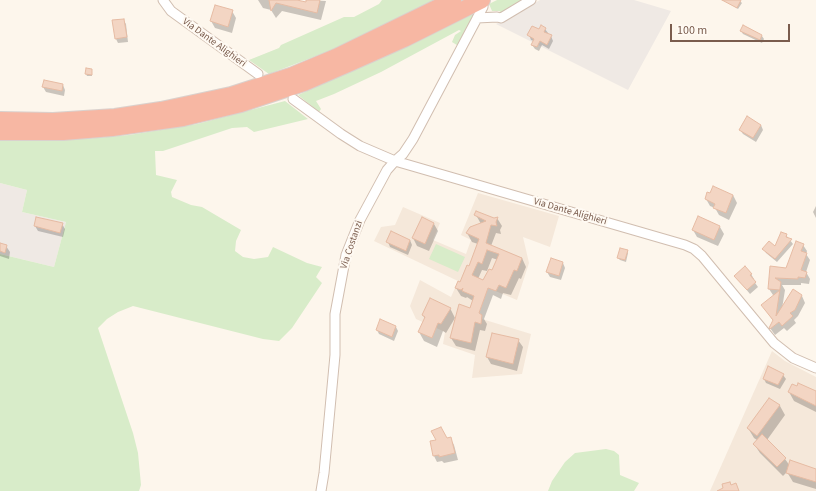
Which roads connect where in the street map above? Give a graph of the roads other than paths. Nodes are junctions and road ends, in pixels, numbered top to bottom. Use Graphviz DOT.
graph roads {
  1 [pos="163,0"];
  2 [pos="452,0"];
  3 [pos="531,0"];
  4 [pos="481,3"];
  5 [pos="477,18"];
  6 [pos="258,74"];
  7 [pos="293,99"];
  8 [pos="0,113"];
  9 [pos="0,120"];
  10 [pos="72,120"];
  11 [pos="0,132"];
  12 [pos="395,161"];
  13 [pos="816,368"];
  14 [pos="321,491"];
  1 -- 6 [label="street, Via Dante Alighieri"];
  2 -- 10 [label="highway"];
  3 -- 5 [label="street"];
  4 -- 5 [label="street, Via Costanzi"];
  4 -- 11 [label="highway"];
  5 -- 12 [label="street, Via Costanzi"];
  7 -- 12 [label="street, Via Dante Alighieri"];
  8 -- 10 [label="highway"];
  9 -- 10 [label="highway"];
  12 -- 13 [label="street, Via Dante Alighieri"];
  12 -- 14 [label="street, Via Costanzi"];
}
